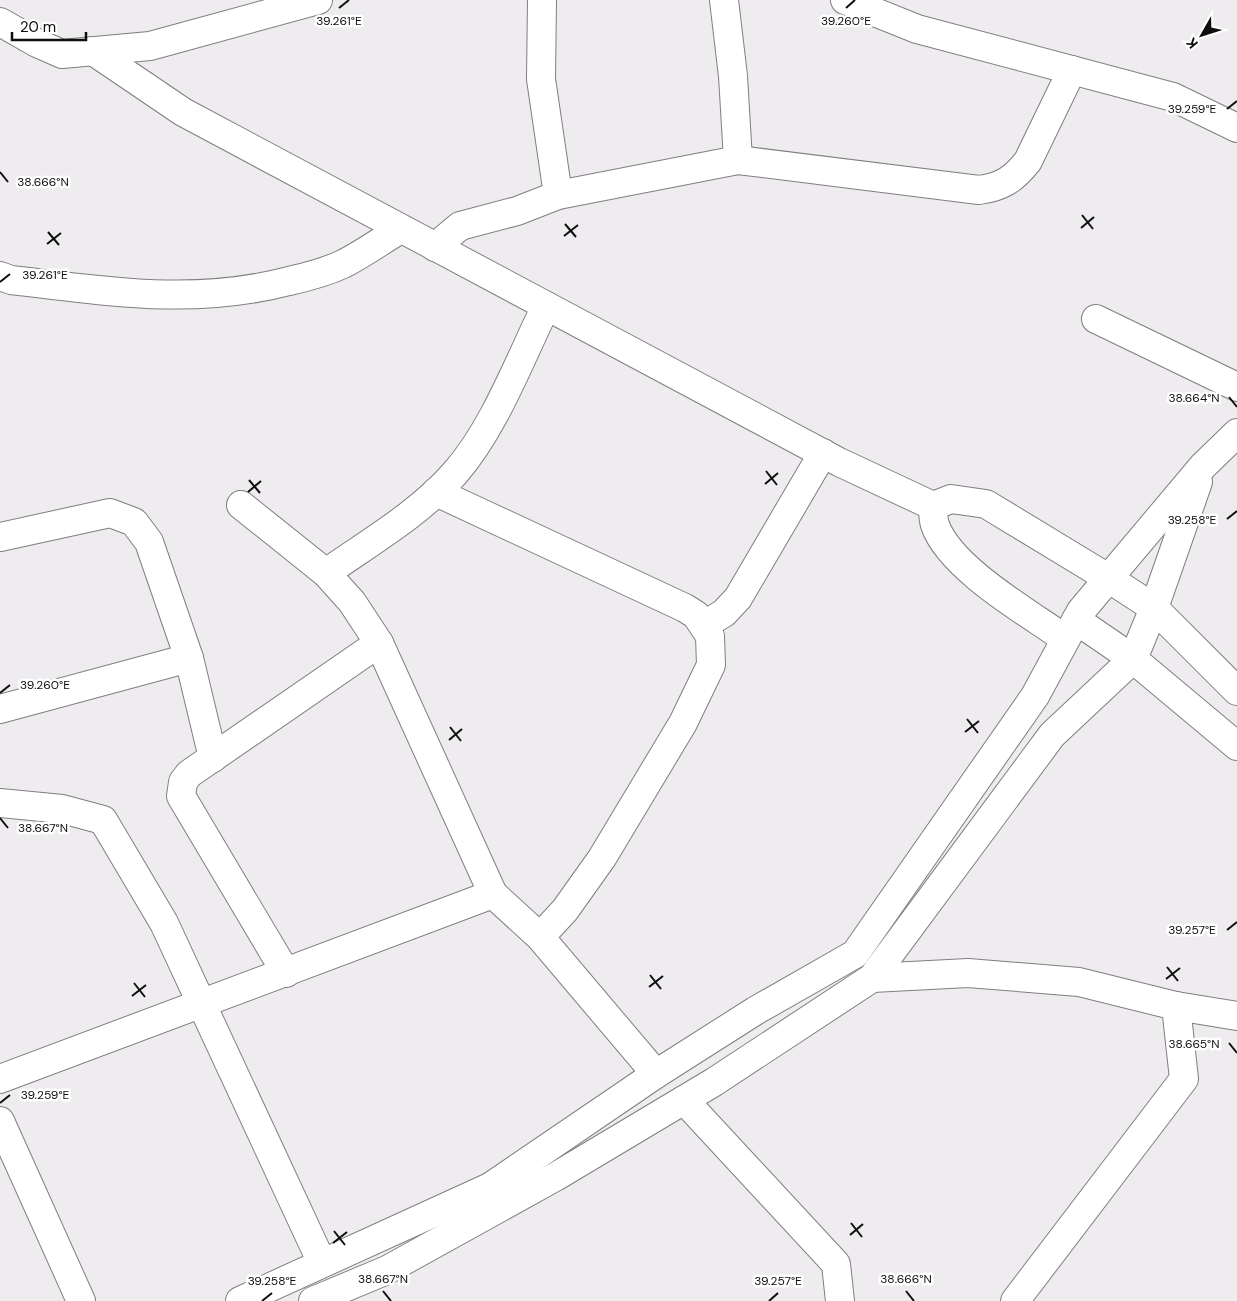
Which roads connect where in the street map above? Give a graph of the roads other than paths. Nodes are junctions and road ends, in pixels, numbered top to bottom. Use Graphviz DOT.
graph roads {
  1 [pos="318,0"];
  2 [pos="542,0"];
  3 [pos="724,0"];
  4 [pos="845,0"];
  5 [pos="249,9"];
  6 [pos="0,22"];
  7 [pos="93,51"];
  8 [pos="1072,70"];
  9 [pos="1237,128"];
  10 [pos="738,160"];
  11 [pos="558,195"];
  12 [pos="402,229"];
  13 [pos="435,247"];
  14 [pos="0,276"];
  15 [pos="546,306"];
  16 [pos="1096,319"];
  17 [pos="1237,387"];
  18 [pos="1237,433"];
  19 [pos="823,453"];
  20 [pos="1203,466"];
  21 [pos="436,492"];
  22 [pos="241,505"];
  23 [pos="933,506"];
  24 [pos="0,537"];
  25 [pos="326,573"];
  26 [pos="1108,578"];
  27 [pos="1154,608"];
  28 [pos="704,625"];
  29 [pos="1070,630"];
  30 [pos="379,643"];
  31 [pos="189,658"];
  32 [pos="1133,659"];
  33 [pos="1237,691"];
  34 [pos="0,709"];
  35 [pos="1237,746"];
  36 [pos="213,758"];
  37 [pos="0,803"];
  38 [pos="493,894"];
  39 [pos="540,937"];
  40 [pos="286,974"];
  41 [pos="872,978"];
  42 [pos="202,1004"];
  43 [pos="1176,1006"];
  44 [pos="1237,1016"];
  45 [pos="656,1074"];
  46 [pos="0,1080"];
  47 [pos="684,1100"];
  48 [pos="0,1121"];
  49 [pos="322,1263"];
  50 [pos="81,1301"];
  51 [pos="240,1301"];
  52 [pos="313,1301"];
  53 [pos="841,1301"];
  54 [pos="1015,1301"];
  1 -- 5 [label="street"];
  2 -- 11 [label="street"];
  3 -- 10 [label="street"];
  4 -- 8 [label="street"];
  5 -- 7 [label="street"];
  6 -- 7 [label="street"];
  7 -- 12 [label="street"];
  8 -- 9 [label="street"];
  8 -- 10 [label="street"];
  10 -- 11 [label="street"];
  11 -- 13 [label="street"];
  12 -- 13 [label="street"];
  12 -- 14 [label="street"];
  13 -- 15 [label="street"];
  15 -- 19 [label="street"];
  15 -- 21 [label="street"];
  16 -- 17 [label="street"];
  18 -- 20 [label="street"];
  19 -- 23 [label="street"];
  19 -- 28 [label="street"];
  20 -- 26 [label="street"];
  20 -- 27 [label="street"];
  21 -- 25 [label="street"];
  21 -- 28 [label="street"];
  22 -- 25 [label="street"];
  23 -- 26 [label="street"];
  23 -- 29 [label="street"];
  24 -- 31 [label="street"];
  25 -- 30 [label="street"];
  26 -- 27 [label="street"];
  26 -- 29 [label="street"];
  27 -- 32 [label="street"];
  27 -- 33 [label="street"];
  28 -- 39 [label="street"];
  29 -- 32 [label="street"];
  29 -- 45 [label="street"];
  30 -- 36 [label="street"];
  30 -- 38 [label="street"];
  31 -- 34 [label="street"];
  31 -- 36 [label="street"];
  32 -- 35 [label="street"];
  32 -- 41 [label="street"];
  36 -- 40 [label="street"];
  37 -- 42 [label="street"];
  38 -- 39 [label="street"];
  38 -- 40 [label="street"];
  39 -- 45 [label="street"];
  40 -- 42 [label="street"];
  41 -- 43 [label="street"];
  41 -- 47 [label="street"];
  42 -- 46 [label="street"];
  42 -- 49 [label="street"];
  43 -- 44 [label="street"];
  43 -- 54 [label="street"];
  45 -- 49 [label="street"];
  47 -- 52 [label="street"];
  47 -- 53 [label="street"];
  48 -- 50 [label="street"];
  49 -- 51 [label="street"];
}
